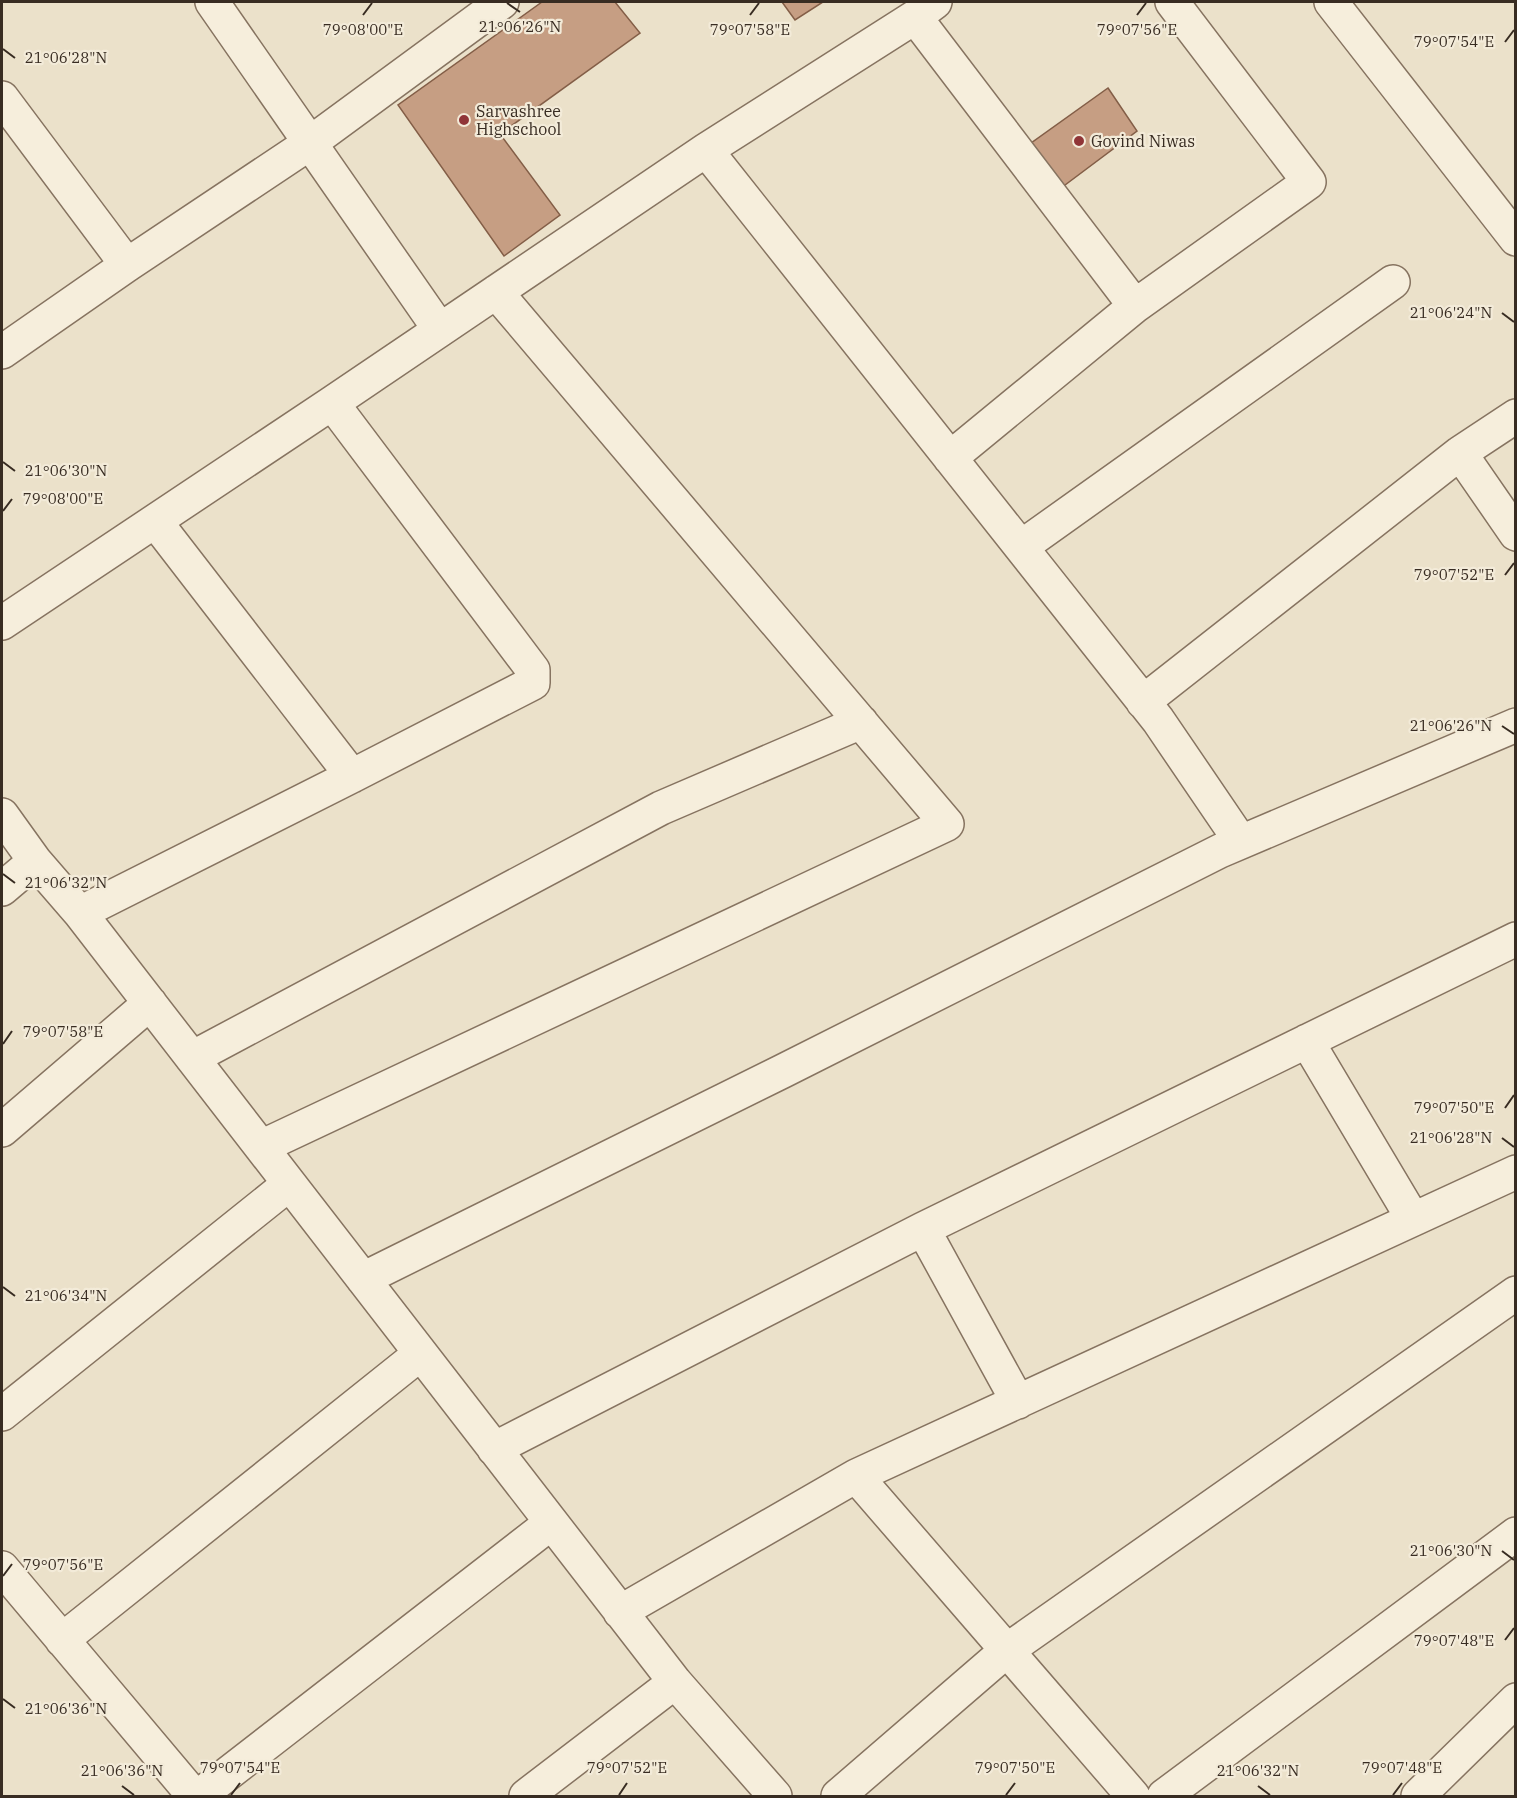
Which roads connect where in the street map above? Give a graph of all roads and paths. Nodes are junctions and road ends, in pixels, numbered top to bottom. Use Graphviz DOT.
graph roads {
  1 [pos="212,2"];
  2 [pos="502,2"];
  3 [pos="1172,2"];
  4 [pos="1331,2"];
  5 [pos="925,9"];
  6 [pos="2,98"];
  7 [pos="310,143"];
  8 [pos="706,150"];
  9 [pos="1515,239"];
  10 [pos="127,265"];
  11 [pos="1393,282"];
  12 [pos="496,292"];
  13 [pos="1135,306"];
  14 [pos="440,330"];
  15 [pos="2,352"];
  16 [pos="332,403"];
  17 [pos="1515,416"];
  18 [pos="1460,453"];
  19 [pos="950,458"];
  20 [pos="155,521"];
  21 [pos="1515,534"];
  22 [pos="1021,547"];
  23 [pos="2,623"];
  24 [pos="1143,702"];
  25 [pos="861,722"];
  26 [pos="1515,725"];
  27 [pos="352,776"];
  28 [pos="2,815"];
  29 [pos="1240,842"];
  30 [pos="35,861"];
  31 [pos="2,889"];
  32 [pos="80,913"];
  33 [pos="1515,939"];
  34 [pos="150,1003"];
  35 [pos="1306,1041"];
  36 [pos="192,1058"];
  37 [pos="2,1130"];
  38 [pos="261,1147"];
  39 [pos="1515,1172"];
  40 [pos="290,1184"];
  41 [pos="1413,1219"];
  42 [pos="923,1229"];
  43 [pos="363,1279"];
  44 [pos="1515,1293"];
  45 [pos="420,1353"];
  46 [pos="1018,1402"];
  47 [pos="2,1414"];
  48 [pos="494,1449"];
  49 [pos="856,1476"];
  50 [pos="551,1523"];
  51 [pos="1515,1534"];
  52 [pos="2,1568"];
  53 [pos="620,1612"];
  54 [pos="62,1640"];
  55 [pos="1006,1651"];
  56 [pos="675,1682"];
  57 [pos="1515,1700"];
  58 [pos="194,1797"];
  59 [pos="199,1797"];
  60 [pos="525,1797"];
  61 [pos="775,1797"];
  62 [pos="838,1797"];
  63 [pos="1132,1797"];
  64 [pos="1164,1797"];
  65 [pos="1418,1797"];
  1 -- 7 [label="street"];
  2 -- 7 [label="street"];
  3 -- 13 [label="street"];
  4 -- 9 [label="street"];
  5 -- 8 [label="street"];
  5 -- 13 [label="street"];
  6 -- 10 [label="street"];
  7 -- 10 [label="street"];
  7 -- 14 [label="street"];
  8 -- 12 [label="street"];
  8 -- 19 [label="street"];
  10 -- 15 [label="street"];
  11 -- 22 [label="street"];
  12 -- 14 [label="street"];
  12 -- 25 [label="street"];
  13 -- 19 [label="street"];
  14 -- 16 [label="street"];
  16 -- 20 [label="street"];
  16 -- 27 [label="street"];
  17 -- 18 [label="street"];
  18 -- 21 [label="street"];
  18 -- 24 [label="street"];
  19 -- 22 [label="street"];
  20 -- 23 [label="street"];
  20 -- 27 [label="street"];
  22 -- 24 [label="street"];
  24 -- 29 [label="street"];
  25 -- 36 [label="street"];
  25 -- 38 [label="street"];
  26 -- 29 [label="street"];
  27 -- 32 [label="street"];
  28 -- 30 [label="street"];
  29 -- 43 [label="street"];
  30 -- 31 [label="street"];
  30 -- 32 [label="street"];
  32 -- 34 [label="street"];
  33 -- 35 [label="street"];
  34 -- 36 [label="street"];
  34 -- 37 [label="street"];
  35 -- 41 [label="street"];
  35 -- 42 [label="street"];
  36 -- 38 [label="street"];
  38 -- 40 [label="street"];
  39 -- 41 [label="street"];
  40 -- 43 [label="street"];
  40 -- 47 [label="street"];
  41 -- 46 [label="street"];
  42 -- 46 [label="street"];
  42 -- 48 [label="street"];
  43 -- 45 [label="street"];
  44 -- 55 [label="street"];
  45 -- 48 [label="street"];
  45 -- 54 [label="street"];
  46 -- 49 [label="street"];
  48 -- 50 [label="street"];
  49 -- 53 [label="street"];
  49 -- 55 [label="street"];
  50 -- 53 [label="street"];
  50 -- 59 [label="street"];
  51 -- 64 [label="street"];
  52 -- 54 [label="street"];
  53 -- 56 [label="street"];
  54 -- 58 [label="street"];
  55 -- 62 [label="street"];
  55 -- 63 [label="street"];
  56 -- 60 [label="street"];
  56 -- 61 [label="street"];
  57 -- 65 [label="street"];
}
